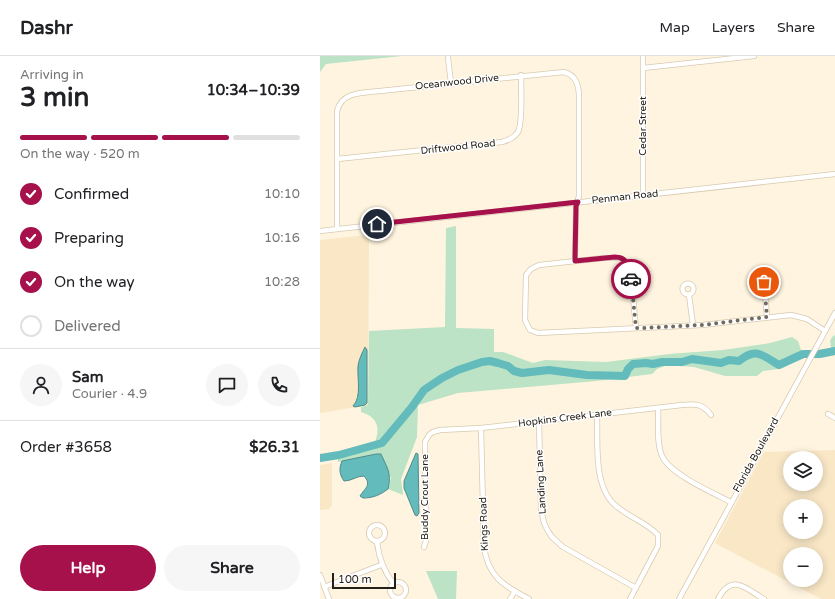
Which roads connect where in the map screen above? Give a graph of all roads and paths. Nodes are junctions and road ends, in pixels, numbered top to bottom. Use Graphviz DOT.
graph roads {
  1 [pos="643,56"];
  2 [pos="754,56"];
  3 [pos="448,58"];
  4 [pos="643,68"];
  5 [pos="521,75"];
  6 [pos="451,83"];
  7 [pos="337,159"];
  8 [pos="835,174"];
  9 [pos="643,195"];
  10 [pos="578,202"];
  11 [pos="337,228"];
  12 [pos="320,230"];
  13 [pos="575,261"];
  14 [pos="764,282"];
  15 [pos="689,295"];
  16 [pos="835,313"];
  17 [pos="767,317"];
  18 [pos="692,325"];
  19 [pos="636,328"];
  20 [pos="825,331"];
  21 [pos="658,408"];
  22 [pos="711,414"];
  23 [pos="828,414"];
  24 [pos="597,415"];
  25 [pos="835,418"];
  26 [pos="539,422"];
  27 [pos="481,428"];
  28 [pos="425,447"];
  29 [pos="731,502"];
  30 [pos="377,542"];
  31 [pos="424,547"];
  32 [pos="381,565"];
  33 [pos="320,575"];
  34 [pos="394,584"];
  35 [pos="324,587"];
  36 [pos="636,588"];
  37 [pos="514,591"];
  38 [pos="329,599"];
  39 [pos="510,599"];
  40 [pos="529,599"];
  41 [pos="630,599"];
  42 [pos="679,599"];
  43 [pos="718,599"];
  44 [pos="764,599"];
  1 -- 4 [label="street, Cedar Street"];
  2 -- 4 [label="street"];
  3 -- 6 [label="street"];
  4 -- 9 [label="street, Cedar Street"];
  5 -- 6 [label="street, Oceanwood Drive"];
  5 -- 7 [label="street, Driftwood Road"];
  5 -- 10 [label="street, Oceanwood Drive"];
  6 -- 7 [label="street, Oceanwood Drive"];
  7 -- 11 [label="street"];
  8 -- 9 [label="street, Penman Road"];
  9 -- 10 [label="street, Penman Road"];
  10 -- 11 [label="street, Penman Road"];
  10 -- 13 [label="street"];
  11 -- 12 [label="street, Penman Road"];
  13 -- 19 [label="street"];
  13 -- 19 [label="street"];
  14 -- 17 [label="street"];
  15 -- 18 [label="street"];
  16 -- 20 [label="street, Florida Boulevard"];
  17 -- 18 [label="street"];
  17 -- 20 [label="street"];
  18 -- 19 [label="street"];
  20 -- 29 [label="street, Florida Boulevard"];
  21 -- 22 [label="street, Hopkins Creek Lane"];
  21 -- 24 [label="street, Hopkins Creek Lane"];
  21 -- 29 [label="street"];
  23 -- 25 [label="street"];
  24 -- 26 [label="street, Hopkins Creek Lane"];
  24 -- 36 [label="street"];
  26 -- 27 [label="street, Hopkins Creek Lane"];
  26 -- 36 [label="street, Landing Lane"];
  27 -- 28 [label="street, Hopkins Creek Lane"];
  27 -- 37 [label="street, Kings Road"];
  28 -- 31 [label="street, Buddy Crout Lane"];
  29 -- 42 [label="street, Florida Boulevard"];
  30 -- 32 [label="street"];
  32 -- 34 [label="street"];
  32 -- 35 [label="street"];
  33 -- 35 [label="street"];
  35 -- 38 [label="street"];
  36 -- 41 [label="street"];
  37 -- 39 [label="street"];
  37 -- 40 [label="street, Kings Road"];
  43 -- 44 [label="street"];
}
